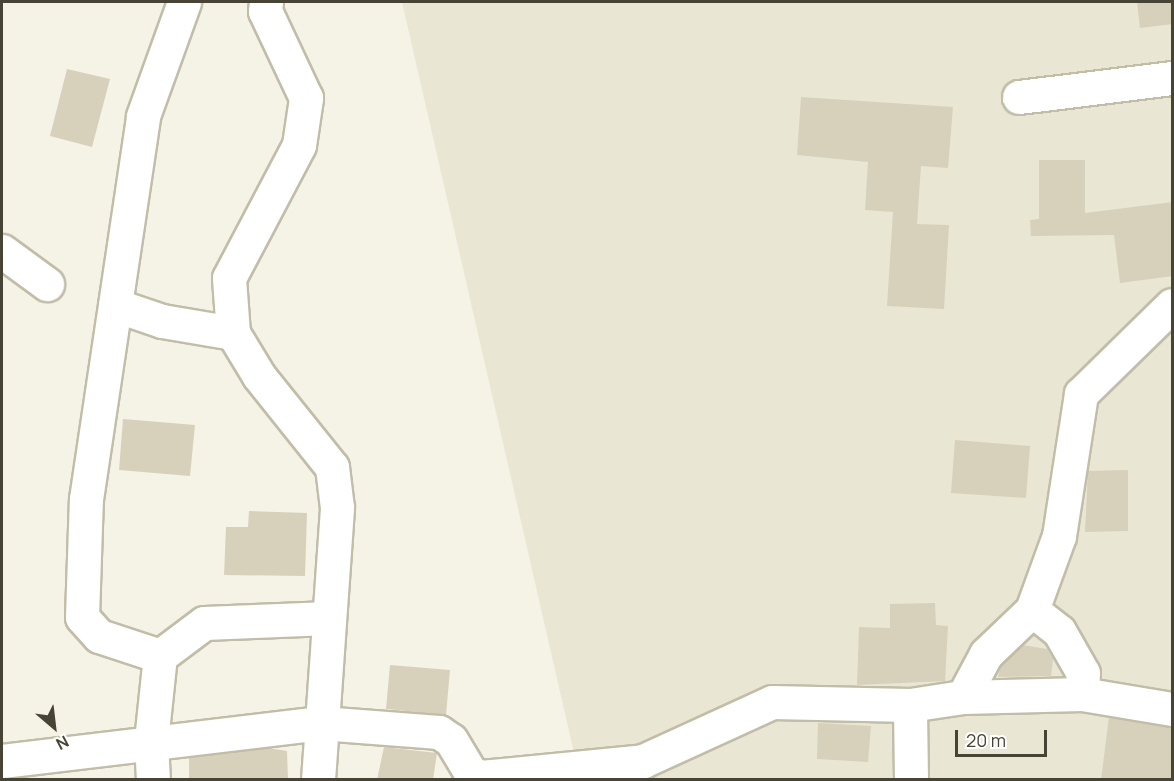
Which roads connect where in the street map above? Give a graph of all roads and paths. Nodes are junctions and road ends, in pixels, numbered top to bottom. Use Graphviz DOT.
graph roads {
  1 [pos="184,2"];
  2 [pos="266,2"];
  3 [pos="1173,78"];
  4 [pos="1019,97"];
  5 [pos="2,251"];
  6 [pos="47,284"];
  7 [pos="115,305"];
  8 [pos="1173,305"];
  9 [pos="233,333"];
  10 [pos="1032,610"];
  11 [pos="329,618"];
  12 [pos="160,656"];
  13 [pos="1082,694"];
  14 [pos="963,696"];
  15 [pos="910,705"];
  16 [pos="1173,709"];
  17 [pos="321,723"];
  18 [pos="151,741"];
  19 [pos="2,761"];
  20 [pos="153,780"];
  21 [pos="318,780"];
  22 [pos="911,780"];
  1 -- 7 [label="street"];
  2 -- 9 [label="street"];
  3 -- 4 [label="street"];
  5 -- 6 [label="street"];
  7 -- 9 [label="street"];
  7 -- 12 [label="street"];
  8 -- 10 [label="street"];
  9 -- 11 [label="street"];
  10 -- 13 [label="street"];
  10 -- 14 [label="street"];
  11 -- 12 [label="street"];
  11 -- 17 [label="street"];
  12 -- 18 [label="street"];
  13 -- 14 [label="street"];
  13 -- 16 [label="street"];
  14 -- 15 [label="street"];
  15 -- 17 [label="street"];
  15 -- 22 [label="street"];
  17 -- 18 [label="street"];
  17 -- 21 [label="street"];
  18 -- 19 [label="street"];
  18 -- 20 [label="street"];
}
